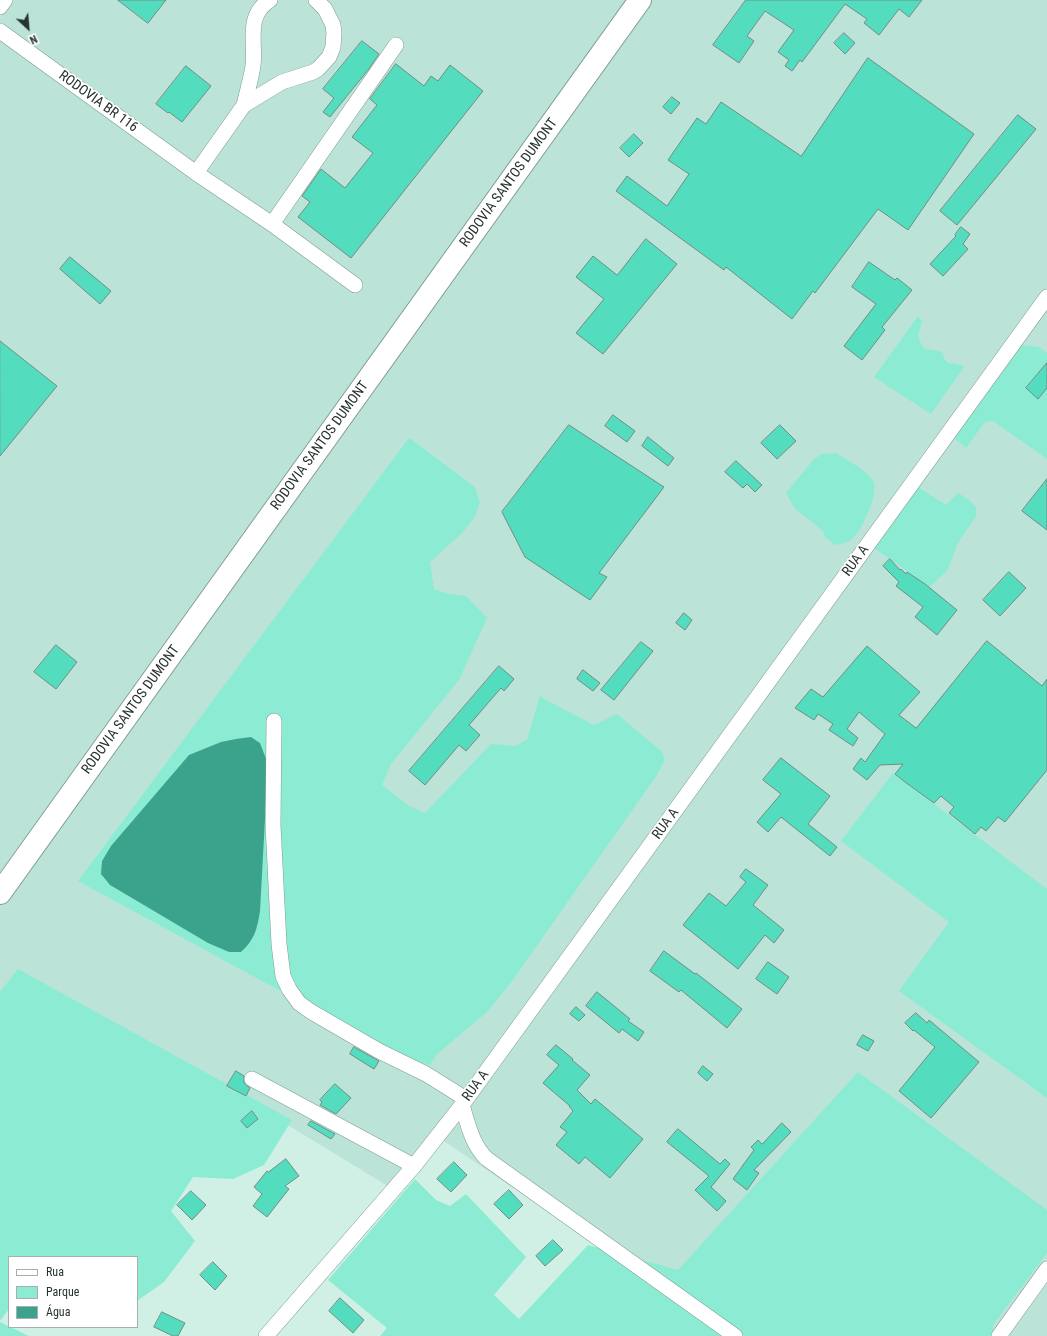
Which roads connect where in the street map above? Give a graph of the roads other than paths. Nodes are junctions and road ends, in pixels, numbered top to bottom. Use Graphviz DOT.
graph roads {
  1 [pos="5,0"];
  2 [pos="270,0"];
  3 [pos="316,0"];
  4 [pos="640,0"];
  5 [pos="0,7"];
  6 [pos="0,31"];
  7 [pos="396,45"];
  8 [pos="244,105"];
  9 [pos="196,173"];
  10 [pos="272,224"];
  11 [pos="355,285"];
  12 [pos="1047,297"];
  13 [pos="274,721"];
  14 [pos="0,893"];
  15 [pos="252,1079"];
  16 [pos="464,1102"];
  17 [pos="414,1166"];
  18 [pos="1047,1269"];
  19 [pos="266,1336"];
  20 [pos="735,1336"];
  21 [pos="998,1336"];
  1 -- 5 [label="street"];
  2 -- 8 [label="street"];
  3 -- 8 [label="street"];
  4 -- 14 [label="highway, RODOVIA SANTOS DUMONT"];
  6 -- 9 [label="street, RODOVIA BR 116"];
  7 -- 10 [label="street"];
  8 -- 9 [label="street"];
  9 -- 10 [label="street, RODOVIA BR 116"];
  10 -- 11 [label="street, RODOVIA BR 116"];
  12 -- 16 [label="street, RUA A"];
  13 -- 16 [label="street"];
  15 -- 17 [label="street"];
  16 -- 17 [label="street, RUA A"];
  16 -- 20 [label="street"];
  17 -- 19 [label="street, RUA A"];
  18 -- 21 [label="street"];
}
